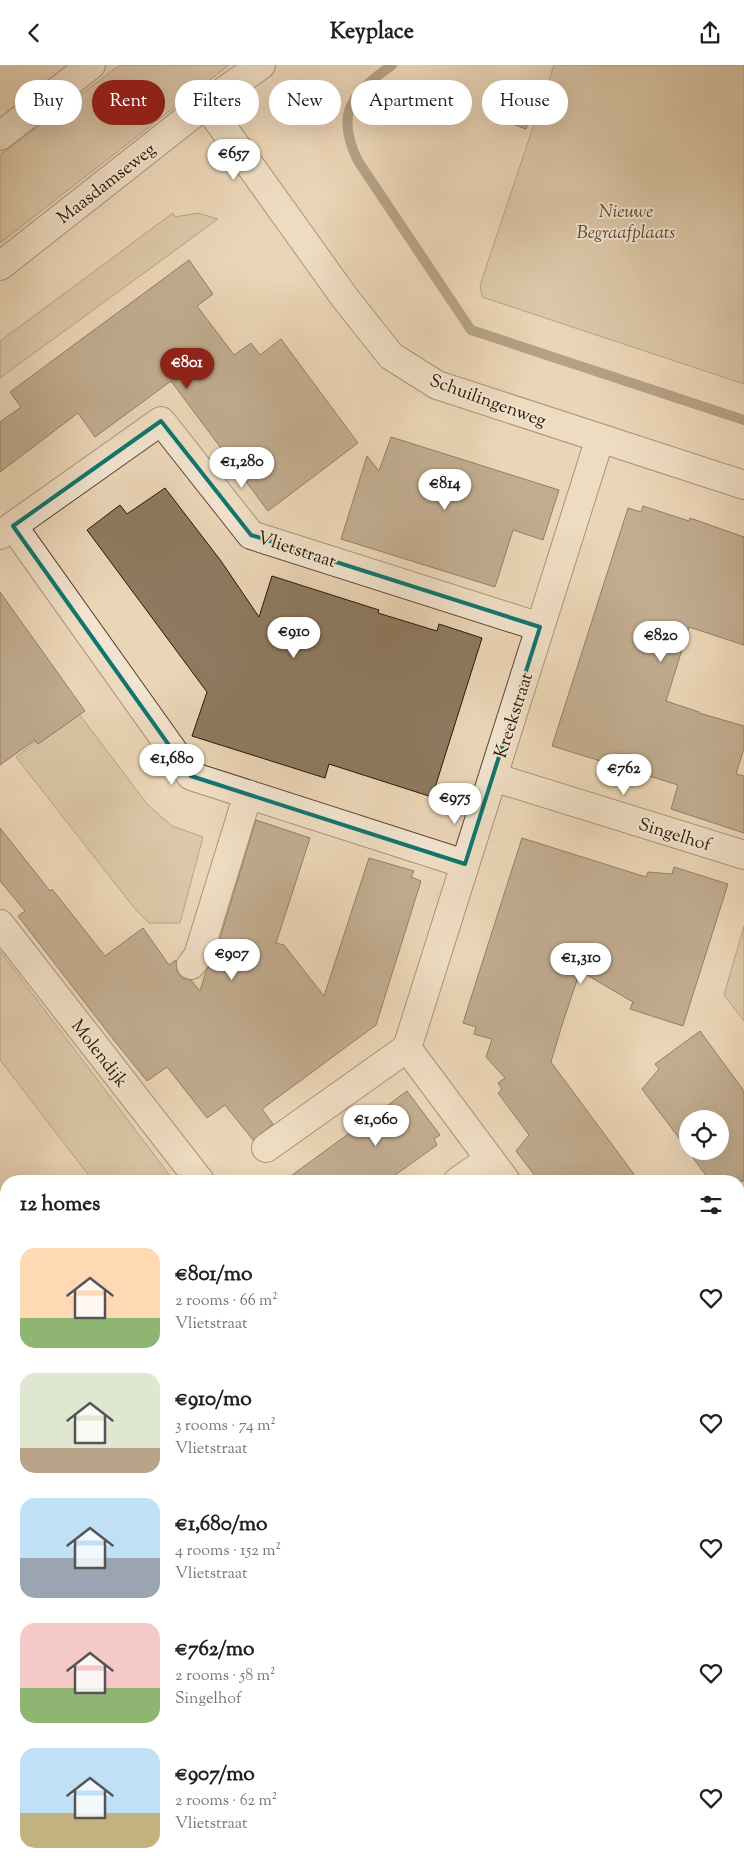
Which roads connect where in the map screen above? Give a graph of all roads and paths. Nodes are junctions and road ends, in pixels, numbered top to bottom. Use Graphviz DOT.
graph roads {
  1 [pos="91,65"];
  2 [pos="261,65"];
  3 [pos="240,80"];
  4 [pos="179,125"];
  5 [pos="221,125"];
  6 [pos="0,136"];
  7 [pos="0,266"];
  8 [pos="600,438"];
  9 [pos="744,485"];
  10 [pos="6,531"];
  11 [pos="540,627"];
  12 [pos="493,777"];
  13 [pos="248,795"];
  14 [pos="744,855"];
  15 [pos="466,864"];
  16 [pos="0,924"];
  17 [pos="191,965"];
  18 [pos="408,1048"];
  19 [pos="266,1148"];
  20 [pos="490,1159"];
  21 [pos="195,1175"];
  22 [pos="467,1175"];
  23 [pos="502,1175"];
  1 -- 6 [label="street"];
  2 -- 3 [label="street, Maasdamseweg"];
  4 -- 7 [label="street, Maasdamseweg"];
  5 -- 8 [label="street, Schuilingenweg"];
  8 -- 9 [label="street, Schuilingenweg"];
  8 -- 11 [label="street, Kreekstraat"];
  10 -- 11 [label="street, Vlietstraat"];
  10 -- 13 [label="street, Vlietstraat"];
  11 -- 12 [label="street, Kreekstraat"];
  12 -- 14 [label="street, Singelhof"];
  12 -- 15 [label="street, Kreekstraat"];
  13 -- 15 [label="street, Vlietstraat"];
  13 -- 17 [label="street"];
  15 -- 18 [label="street, Kreekstraat"];
  16 -- 21 [label="street, Molendijk"];
  18 -- 19 [label="street"];
  18 -- 20 [label="street"];
  20 -- 22 [label="street"];
  20 -- 23 [label="street"];
}
